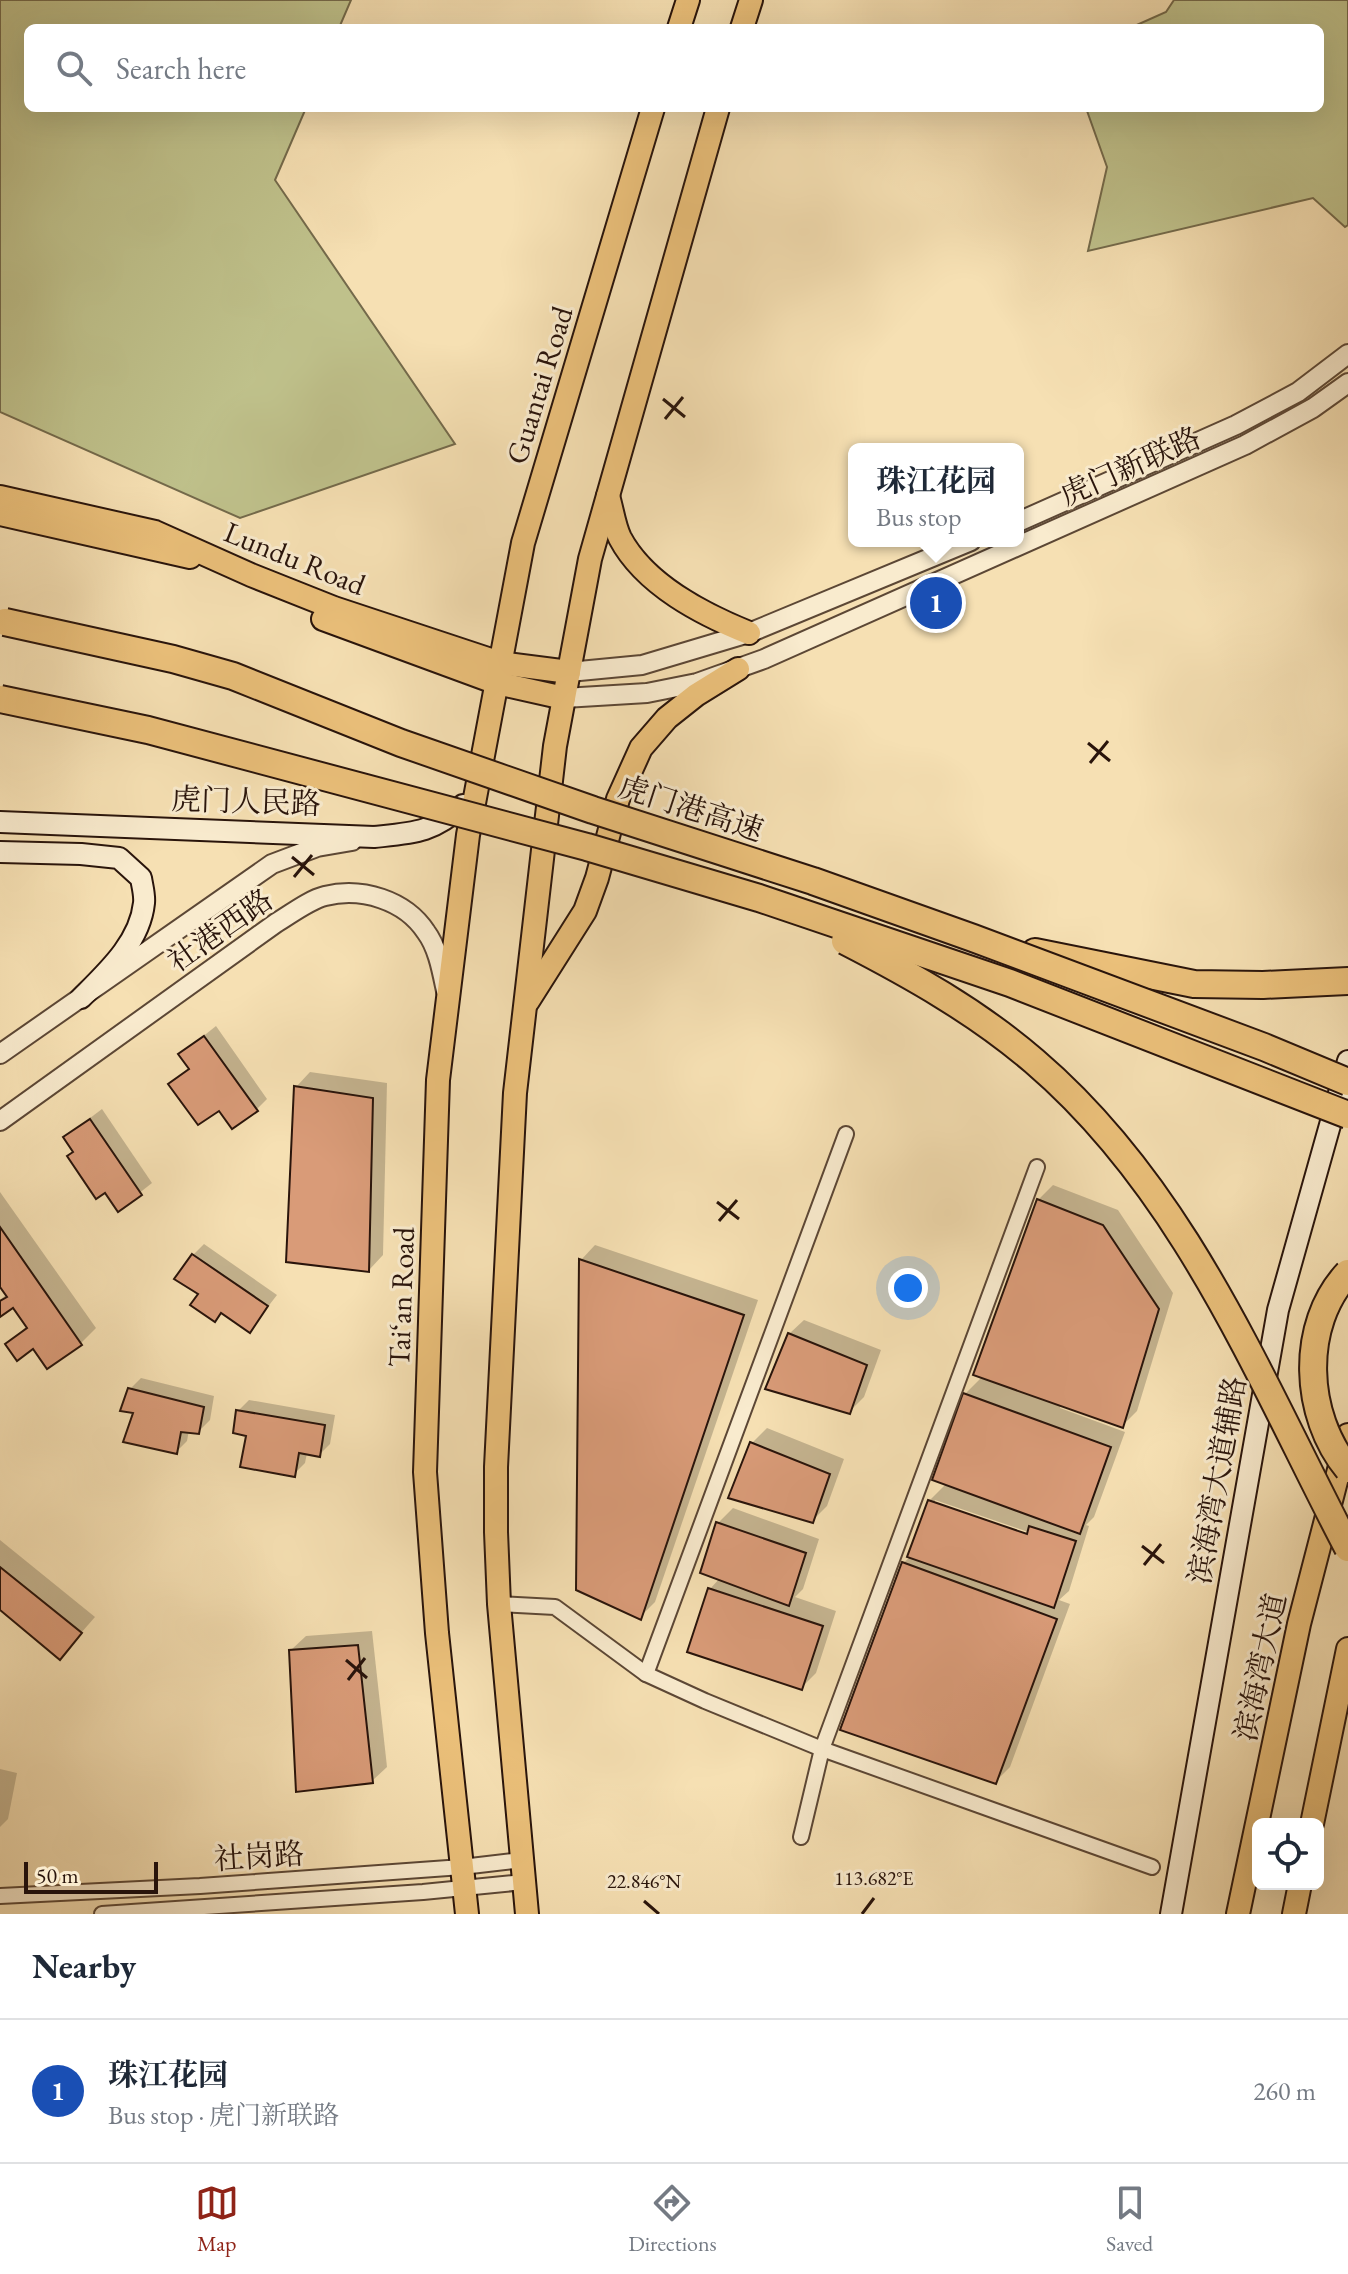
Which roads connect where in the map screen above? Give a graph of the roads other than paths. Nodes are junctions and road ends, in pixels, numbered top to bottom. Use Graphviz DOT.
graph roads {
  1 [pos="688,0"];
  2 [pos="751,0"];
  3 [pos="680,24"];
  4 [pos="743,24"];
  5 [pos="652,112"];
  6 [pos="717,112"];
  7 [pos="1348,354"];
  8 [pos="1348,383"];
  9 [pos="608,496"];
  10 [pos="0,497"];
  11 [pos="0,514"];
  12 [pos="1024,519"];
  13 [pos="1024,545"];
  14 [pos="957,547"];
  15 [pos="1020,547"];
  16 [pos="3,622"];
  17 [pos="749,633"];
  18 [pos="738,669"];
  19 [pos="569,672"];
  20 [pos="498,673"];
  21 [pos="564,698"];
  22 [pos="0,699"];
  23 [pos="476,794"];
  24 [pos="0,822"];
  25 [pos="374,837"];
  26 [pos="0,852"];
  27 [pos="759,898"];
  28 [pos="973,938"];
  29 [pos="1348,981"];
  30 [pos="1194,984"];
  31 [pos="1348,996"];
  32 [pos="448,997"];
  33 [pos="81,998"];
  34 [pos="525,1010"];
  35 [pos="0,1054"];
  36 [pos="1348,1061"];
  37 [pos="1348,1082"];
  38 [pos="1348,1115"];
  39 [pos="0,1121"];
  40 [pos="846,1134"];
  41 [pos="1037,1167"];
  42 [pos="1348,1273"];
  43 [pos="1348,1435"];
  44 [pos="1293,1443"];
  45 [pos="1348,1469"];
  46 [pos="1348,1514"];
  47 [pos="1348,1548"];
  48 [pos="499,1604"];
  49 [pos="1348,1649"];
  50 [pos="646,1674"];
  51 [pos="822,1749"];
  52 [pos="1313,1818"];
  53 [pos="801,1837"];
  54 [pos="1152,1867"];
  55 [pos="523,1871"];
  56 [pos="463,1878"];
  57 [pos="1299,1890"];
  58 [pos="0,1896"];
  59 [pos="102,1914"];
  60 [pos="467,1914"];
  61 [pos="527,1914"];
  62 [pos="1171,1914"];
  63 [pos="1238,1914"];
  64 [pos="1294,1914"];
  1 -- 3 [label="main road"];
  2 -- 4 [label="main road"];
  5 -- 20 [label="main road, Guantai Road"];
  6 -- 9 [label="main road"];
  7 -- 12 [label="street, 虎门新联路"];
  8 -- 13 [label="street, 虎门新联路"];
  9 -- 17 [label="main road"];
  9 -- 19 [label="main road"];
  10 -- 20 [label="main road, Lundu Road"];
  11 -- 20 [label="main road, Lundu Road"];
  14 -- 17 [label="street"];
  15 -- 18 [label="street, 虎门新联路"];
  16 -- 28 [label="highway, 虎门港高速, bridge"];
  17 -- 19 [label="street"];
  18 -- 21 [label="street, 虎门新联路"];
  18 -- 34 [label="main road"];
  19 -- 20 [label="main road, Lundu Road"];
  19 -- 21 [label="main road"];
  20 -- 21 [label="main road, Lundu Road"];
  20 -- 23 [label="main road, Tai‘an Road"];
  21 -- 34 [label="main road"];
  22 -- 27 [label="highway, bridge"];
  23 -- 25 [label="main road, 虎门人民路"];
  23 -- 32 [label="main road, Tai‘an Road"];
  24 -- 25 [label="main road, 虎门人民路"];
  25 -- 33 [label="street, 社港西路"];
  26 -- 33 [label="main road"];
  27 -- 38 [label="highway, bridge"];
  27 -- 44 [label="highway, bridge"];
  28 -- 30 [label="highway, bridge"];
  28 -- 37 [label="highway, 虎门港高速, bridge"];
  29 -- 30 [label="highway"];
  30 -- 31 [label="highway"];
  32 -- 39 [label="street, 社港西路"];
  32 -- 56 [label="main road, Tai‘an Road"];
  33 -- 35 [label="street, 社港西路"];
  34 -- 48 [label="main road"];
  36 -- 62 [label="main road, 滨海湾大道辅路"];
  40 -- 50 [label="street"];
  41 -- 51 [label="street"];
  42 -- 45 [label="highway, bridge"];
  43 -- 63 [label="main road, 滨海湾大道"];
  44 -- 46 [label="highway, bridge"];
  44 -- 47 [label="highway, bridge"];
  48 -- 50 [label="street"];
  48 -- 55 [label="main road"];
  49 -- 52 [label="main road"];
  50 -- 51 [label="street"];
  51 -- 53 [label="street"];
  51 -- 54 [label="street"];
  55 -- 56 [label="street, 社岗路"];
  55 -- 56 [label="street, 社岗路"];
  55 -- 61 [label="main road"];
  56 -- 58 [label="street, 社岗路"];
  56 -- 59 [label="street, 社岗路"];
  56 -- 60 [label="main road, Tai‘an Road"];
  57 -- 64 [label="main road"];
}
